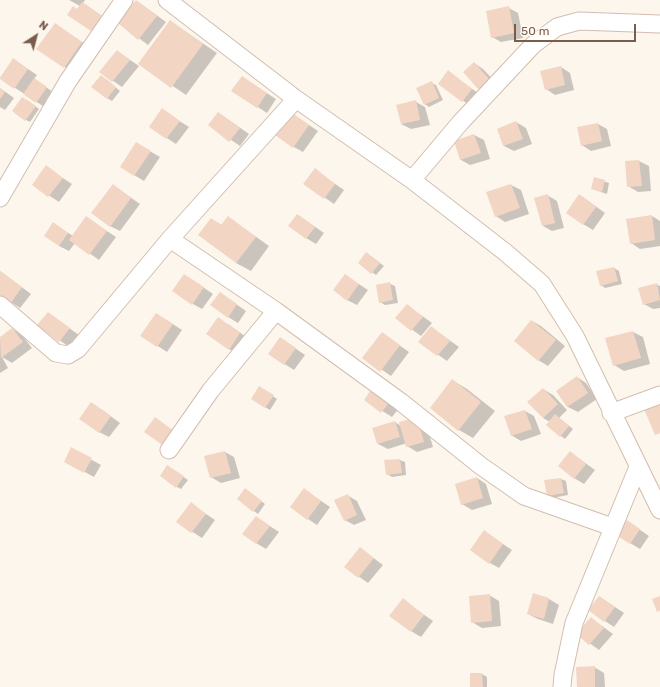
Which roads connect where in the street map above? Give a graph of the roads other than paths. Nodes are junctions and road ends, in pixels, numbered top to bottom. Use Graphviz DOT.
graph roads {
  1 [pos="124,0"];
  2 [pos="167,0"];
  3 [pos="660,24"];
  4 [pos="296,99"];
  5 [pos="412,180"];
  6 [pos="0,198"];
  7 [pos="170,239"];
  8 [pos="0,305"];
  9 [pos="276,311"];
  10 [pos="660,395"];
  11 [pos="611,413"];
  12 [pos="169,450"];
  13 [pos="638,467"];
  14 [pos="660,510"];
  15 [pos="612,527"];
  16 [pos="562,687"];
  1 -- 6 [label="street"];
  2 -- 4 [label="street"];
  3 -- 5 [label="street"];
  4 -- 5 [label="street"];
  4 -- 7 [label="street"];
  5 -- 11 [label="street"];
  7 -- 8 [label="street"];
  7 -- 9 [label="street"];
  9 -- 12 [label="street"];
  9 -- 15 [label="street"];
  10 -- 11 [label="street"];
  11 -- 13 [label="street"];
  13 -- 14 [label="street"];
  13 -- 15 [label="street"];
  15 -- 16 [label="street"];
}
